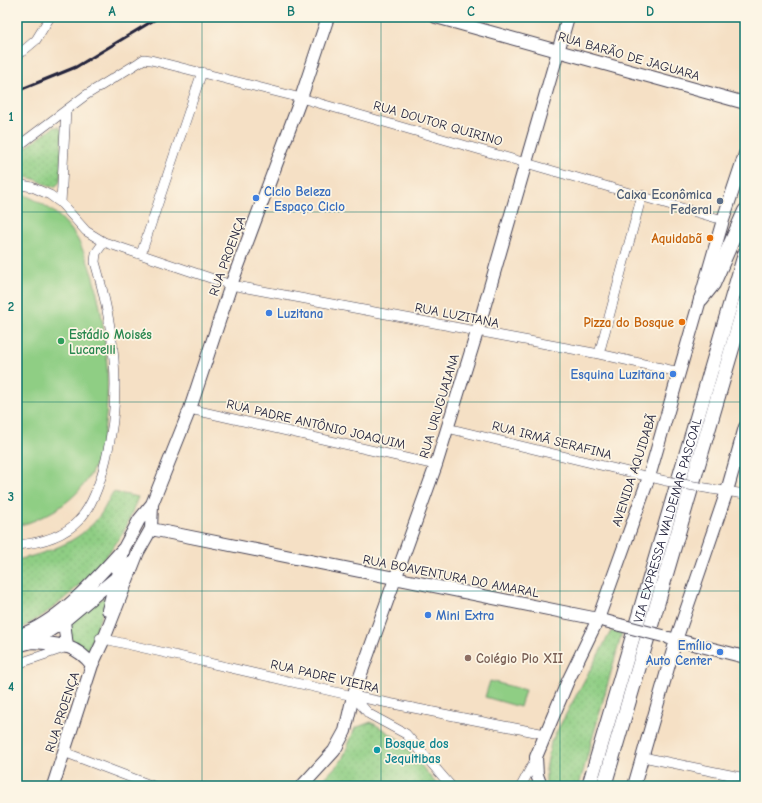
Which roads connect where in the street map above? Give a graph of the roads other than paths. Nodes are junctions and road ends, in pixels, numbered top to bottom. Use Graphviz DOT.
graph roads {
  1 [pos="50,17"];
  2 [pos="328,17"];
  3 [pos="436,17"];
  4 [pos="568,17"];
  5 [pos="557,50"];
  6 [pos="17,56"];
  7 [pos="202,72"];
  8 [pos="17,84"];
  9 [pos="17,91"];
  10 [pos="301,98"];
  11 [pos="745,103"];
  12 [pos="66,110"];
  13 [pos="17,147"];
  14 [pos="745,154"];
  15 [pos="525,161"];
  16 [pos="17,184"];
  17 [pos="642,195"];
  18 [pos="61,203"];
  19 [pos="745,212"];
  20 [pos="723,220"];
  21 [pos="104,242"];
  22 [pos="141,254"];
  23 [pos="745,254"];
  24 [pos="231,285"];
  25 [pos="701,299"];
  26 [pos="745,304"];
  27 [pos="477,332"];
  28 [pos="598,354"];
  29 [pos="679,372"];
  30 [pos="190,409"];
  31 [pos="745,427"];
  32 [pos="447,428"];
  33 [pos="436,465"];
  34 [pos="649,477"];
  35 [pos="727,491"];
  36 [pos="745,494"];
  37 [pos="152,504"];
  38 [pos="151,529"];
  39 [pos="17,545"];
  40 [pos="124,548"];
  41 [pos="138,552"];
  42 [pos="117,577"];
  43 [pos="394,579"];
  44 [pos="598,619"];
  45 [pos="64,621"];
  46 [pos="17,636"];
  47 [pos="676,640"];
  48 [pos="101,641"];
  49 [pos="32,642"];
  50 [pos="17,646"];
  51 [pos="67,647"];
  52 [pos="745,657"];
  53 [pos="17,664"];
  54 [pos="92,665"];
  55 [pos="353,696"];
  56 [pos="544,734"];
  57 [pos="64,752"];
  58 [pos="536,757"];
  59 [pos="643,757"];
  60 [pos="745,778"];
  61 [pos="53,786"];
  62 [pos="153,786"];
  63 [pos="302,786"];
  64 [pos="451,786"];
  65 [pos="521,786"];
  66 [pos="541,786"];
  67 [pos="589,786"];
  68 [pos="604,786"];
  69 [pos="634,786"];
  1 -- 6 [label="street"];
  2 -- 10 [label="main road, RUA PROENÇA"];
  3 -- 5 [label="main road, RUA BARÃO DE JAGUARA"];
  4 -- 5 [label="main road, RUA URUGUAIANA"];
  5 -- 11 [label="main road, RUA BARÃO DE JAGUARA"];
  5 -- 15 [label="main road, RUA URUGUAIANA"];
  7 -- 10 [label="street, RUA DOUTOR QUIRINO"];
  7 -- 12 [label="street, RUA DOUTOR QUIRINO"];
  7 -- 22 [label="street"];
  8 -- 9 [label="street"];
  10 -- 15 [label="street, RUA DOUTOR QUIRINO"];
  10 -- 24 [label="main road, RUA PROENÇA"];
  12 -- 13 [label="street"];
  12 -- 18 [label="street"];
  14 -- 20 [label="main road, AVENIDA AQUIDABÃ"];
  15 -- 17 [label="street, RUA DOUTOR QUIRINO"];
  15 -- 27 [label="main road, RUA URUGUAIANA"];
  16 -- 18 [label="street, RUA LUZITANA"];
  17 -- 20 [label="street, RUA DOUTOR QUIRINO"];
  17 -- 28 [label="street"];
  18 -- 21 [label="street, RUA LUZITANA"];
  19 -- 25 [label="highway"];
  20 -- 25 [label="main road, AVENIDA AQUIDABÃ"];
  21 -- 22 [label="street, RUA LUZITANA"];
  21 -- 39 [label="street"];
  22 -- 24 [label="street, RUA LUZITANA"];
  23 -- 67 [label="highway, VIA EXPRESSA WALDEMAR PASCOAL"];
  24 -- 27 [label="street, RUA LUZITANA"];
  24 -- 30 [label="main road, RUA PROENÇA"];
  25 -- 29 [label="main road, AVENIDA AQUIDABÃ"];
  26 -- 68 [label="highway, VIA EXPRESSA WALDEMAR PASCOAL"];
  27 -- 28 [label="street, RUA LUZITANA"];
  27 -- 32 [label="main road, RUA URUGUAIANA"];
  28 -- 29 [label="street, RUA LUZITANA"];
  29 -- 34 [label="main road, AVENIDA AQUIDABÃ"];
  30 -- 33 [label="street, RUA PADRE ANTÔNIO JOAQUIM"];
  30 -- 37 [label="main road, RUA PROENÇA"];
  31 -- 35 [label="main road"];
  32 -- 33 [label="main road, RUA URUGUAIANA"];
  32 -- 34 [label="street, RUA IRMÃ SERAFINA"];
  33 -- 43 [label="main road, RUA URUGUAIANA"];
  34 -- 35 [label="street, RUA IRMÃ SERAFINA, bridge"];
  34 -- 44 [label="main road, AVENIDA AQUIDABÃ"];
  35 -- 36 [label="street, RUA IRMÃ SERAFINA"];
  35 -- 47 [label="main road"];
  37 -- 38 [label="main road, RUA PROENÇA"];
  37 -- 40 [label="main road, RUA PROENÇA"];
  38 -- 41 [label="main road, RUA PROENÇA"];
  38 -- 43 [label="main road, RUA BOAVENTURA DO AMARAL"];
  40 -- 42 [label="main road, RUA PROENÇA"];
  40 -- 46 [label="main road"];
  41 -- 42 [label="main road, RUA PROENÇA"];
  41 -- 48 [label="main road, RUA PROENÇA"];
  42 -- 45 [label="main road"];
  42 -- 48 [label="main road, RUA PROENÇA"];
  43 -- 44 [label="main road, RUA BOAVENTURA DO AMARAL"];
  43 -- 55 [label="main road, RUA URUGUAIANA"];
  44 -- 47 [label="main road, RUA BOAVENTURA DO AMARAL, bridge"];
  44 -- 56 [label="main road, AVENIDA AQUIDABÃ"];
  45 -- 49 [label="main road"];
  45 -- 51 [label="main road"];
  47 -- 52 [label="main road, RUA BOAVENTURA DO AMARAL"];
  47 -- 59 [label="main road"];
  48 -- 54 [label="main road, RUA PROENÇA"];
  48 -- 55 [label="street, RUA PADRE VIEIRA"];
  49 -- 50 [label="main road"];
  49 -- 51 [label="main road"];
  51 -- 53 [label="street"];
  51 -- 54 [label="main road"];
  54 -- 57 [label="main road, RUA PROENÇA"];
  55 -- 56 [label="street, RUA PADRE VIEIRA"];
  55 -- 63 [label="main road, RUA URUGUAIANA"];
  55 -- 64 [label="street"];
  56 -- 58 [label="main road, AVENIDA AQUIDABÃ"];
  57 -- 61 [label="main road, RUA PROENÇA"];
  57 -- 62 [label="street"];
  58 -- 65 [label="street"];
  58 -- 66 [label="main road, AVENIDA AQUIDABÃ"];
  59 -- 60 [label="street"];
  59 -- 69 [label="main road"];
}
